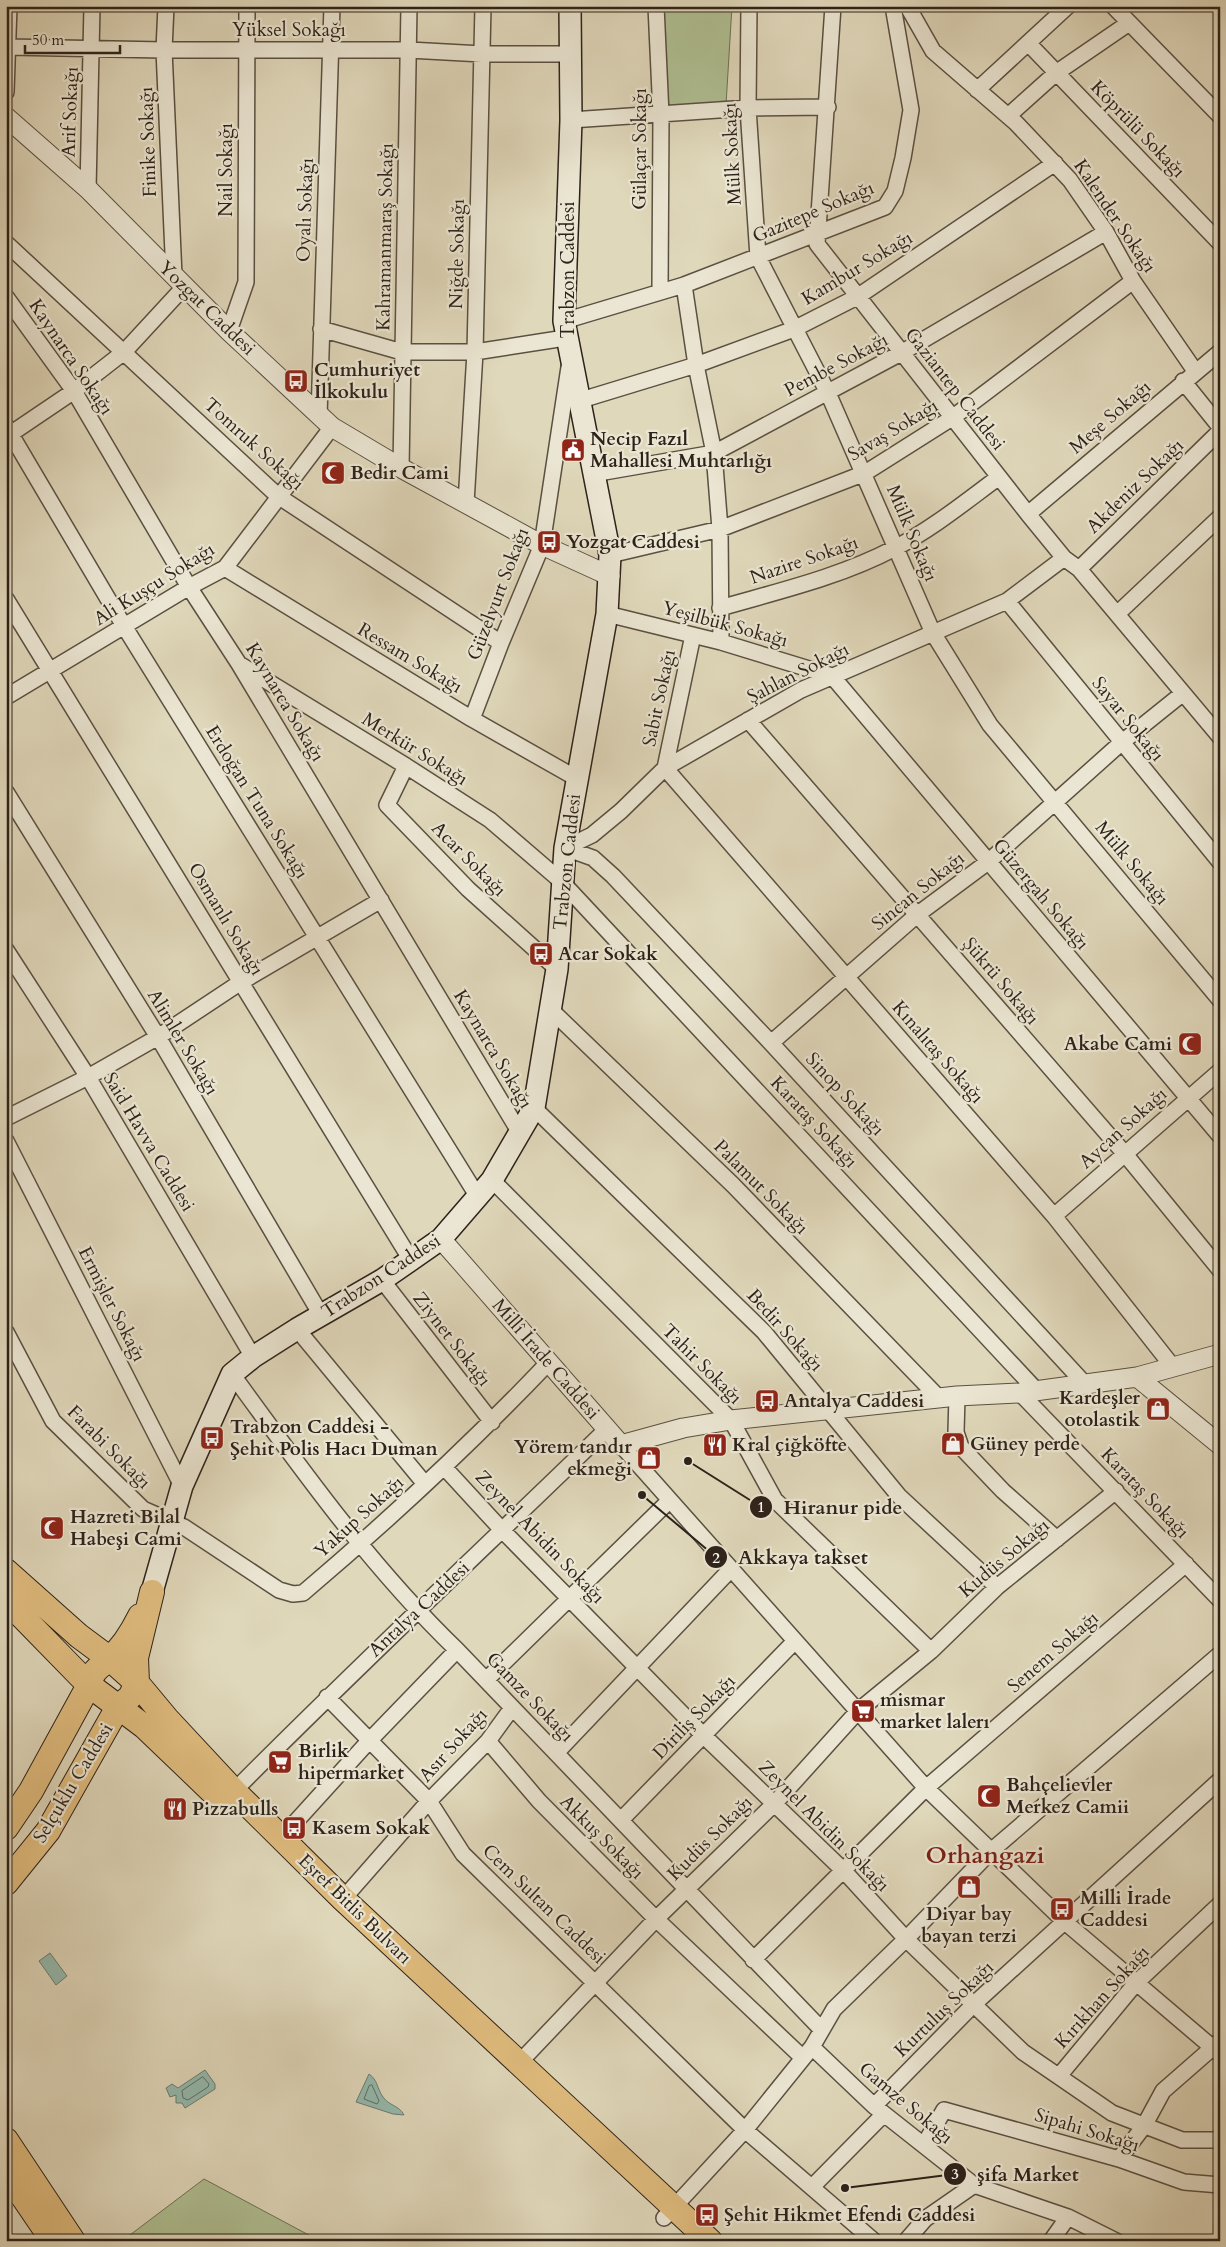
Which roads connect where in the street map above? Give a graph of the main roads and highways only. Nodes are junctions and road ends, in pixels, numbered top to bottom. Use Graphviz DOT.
graph roads {
  1 [pos="570,6"];
  2 [pos="6,1572"];
  3 [pos="152,1592"];
  4 [pos="6,1600"];
  5 [pos="79,1636"];
  6 [pos="110,1659"];
  7 [pos="137,1683"];
  8 [pos="89,1685"];
  9 [pos="118,1707"];
  10 [pos="145,1727"];
  11 [pos="98,1744"];
  12 [pos="6,1828"];
  13 [pos="6,1883"];
  14 [pos="6,2140"];
  15 [pos="6,2172"];
  16 [pos="669,2213"];
  17 [pos="53,2241"];
  18 [pos="73,2241"];
  19 [pos="688,2241"];
  20 [pos="710,2241"];
  1 -- 3 [label="main road, Trabzon Caddesi"];
  2 -- 5 [label="main road, Eşref Bitlis Bulvarı"];
  3 -- 5 [label="main road"];
  3 -- 6 [label="main road, Selçuklu Caddesi"];
  3 -- 7 [label="main road, Trabzon Caddesi"];
  4 -- 8 [label="main road, Eşref Bitlis Bulvarı"];
  5 -- 6 [label="main road, Eşref Bitlis Bulvarı"];
  6 -- 7 [label="main road, Eşref Bitlis Bulvarı"];
  6 -- 8 [label="main road, Selçuklu Caddesi"];
  7 -- 9 [label="main road, Selçuklu Caddesi"];
  7 -- 16 [label="main road, Eşref Bitlis Bulvarı"];
  8 -- 9 [label="main road, Eşref Bitlis Bulvarı"];
  8 -- 12 [label="main road, Selçuklu Caddesi"];
  9 -- 10 [label="main road, Eşref Bitlis Bulvarı"];
  9 -- 11 [label="main road, Selçuklu Caddesi"];
  10 -- 11 [label="main road"];
  10 -- 16 [label="main road, Eşref Bitlis Bulvarı"];
  11 -- 13 [label="main road, Selçuklu Caddesi"];
  14 -- 18 [label="main road"];
  15 -- 17 [label="main road"];
  16 -- 19 [label="main road, Eşref Bitlis Bulvarı"];
  16 -- 20 [label="main road, Eşref Bitlis Bulvarı"];
}
